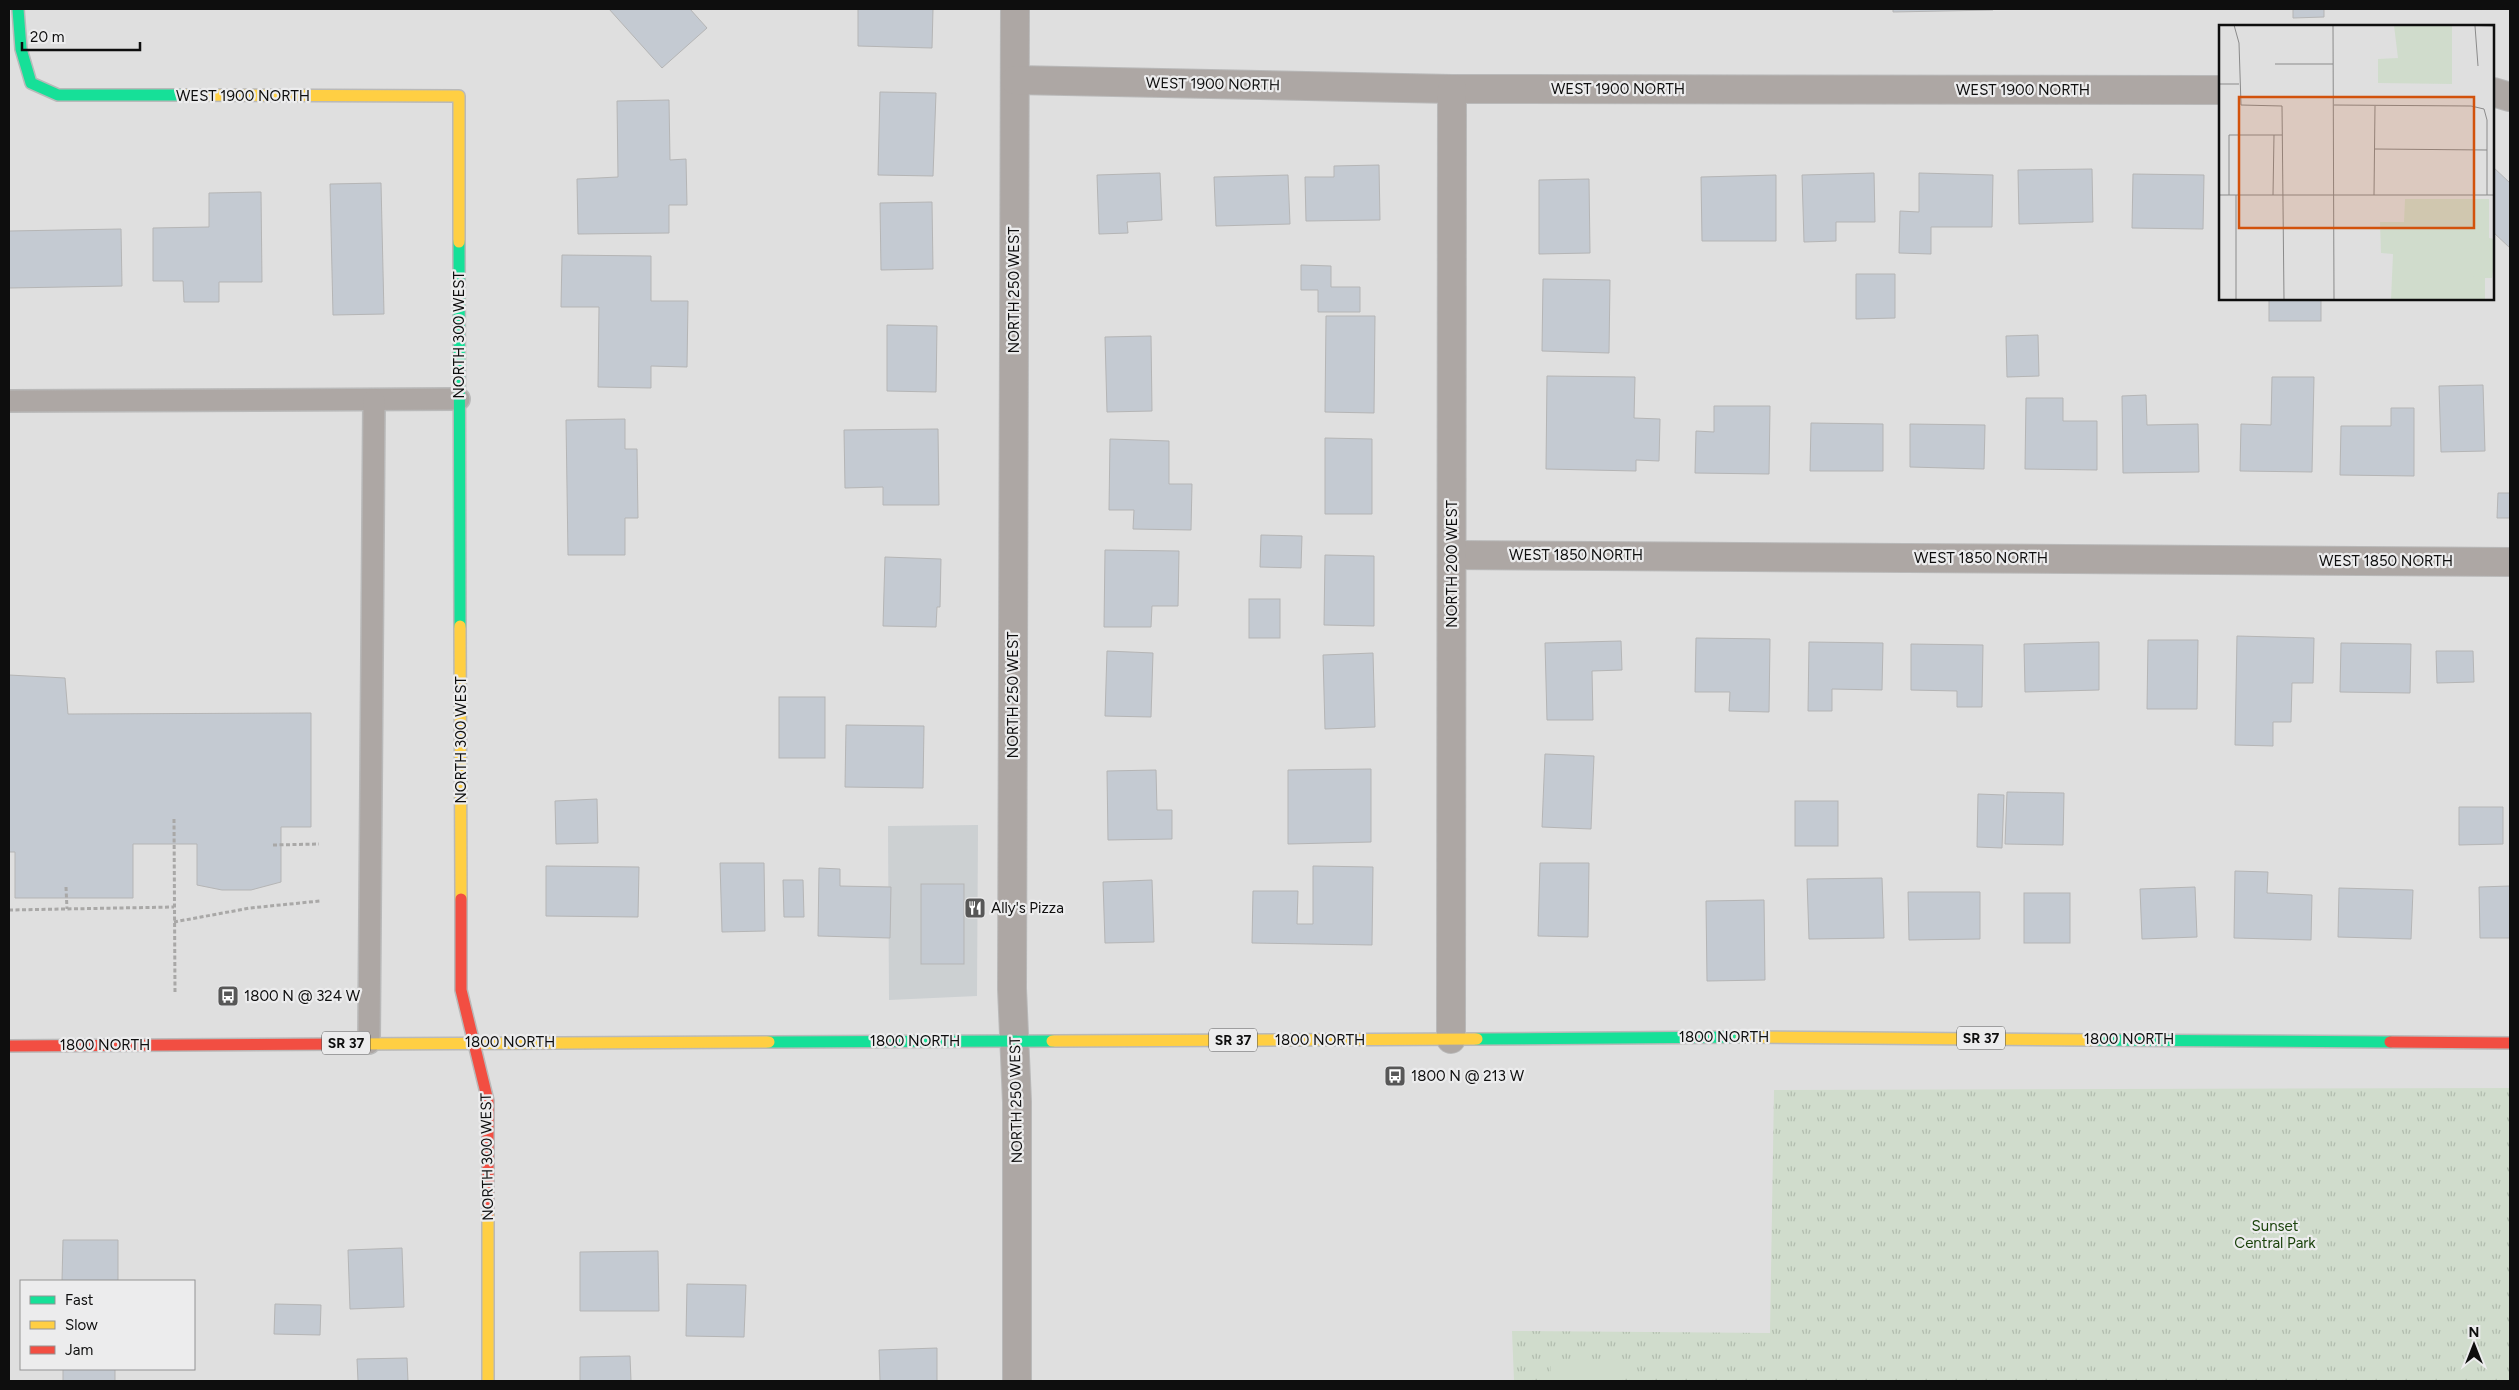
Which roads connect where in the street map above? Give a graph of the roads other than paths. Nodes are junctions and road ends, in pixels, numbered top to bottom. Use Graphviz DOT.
graph roads {
  1 [pos="18,9"];
  2 [pos="1015,9"];
  3 [pos="1015,80"];
  4 [pos="1452,89"];
  5 [pos="2219,90"];
  6 [pos="2494,92"];
  7 [pos="459,96"];
  8 [pos="2510,97"];
  9 [pos="459,399"];
  10 [pos="374,400"];
  11 [pos="9,401"];
  12 [pos="1452,555"];
  13 [pos="2510,562"];
  14 [pos="1451,1039"];
  15 [pos="1015,1041"];
  16 [pos="2510,1042"];
  17 [pos="369,1043"];
  18 [pos="474,1043"];
  19 [pos="9,1046"];
  20 [pos="488,1381"];
  21 [pos="1016,1381"];
  1 -- 7 [label="main road, WEST 1900 NORTH"];
  2 -- 3 [label="street, NORTH 250 WEST"];
  3 -- 4 [label="street, WEST 1900 NORTH"];
  3 -- 15 [label="street, NORTH 250 WEST"];
  4 -- 5 [label="street, WEST 1900 NORTH"];
  4 -- 12 [label="street, NORTH 200 WEST"];
  6 -- 8 [label="street"];
  7 -- 9 [label="main road, NORTH 300 WEST"];
  9 -- 10 [label="lane"];
  9 -- 18 [label="main road, NORTH 300 WEST"];
  10 -- 11 [label="lane"];
  10 -- 17 [label="lane"];
  12 -- 13 [label="street, WEST 1850 NORTH"];
  12 -- 14 [label="street, NORTH 200 WEST"];
  14 -- 15 [label="main road, 1800 NORTH / SR 37"];
  14 -- 16 [label="main road, 1800 NORTH / SR 37"];
  15 -- 18 [label="main road, 1800 NORTH / SR 37"];
  15 -- 21 [label="street, NORTH 250 WEST"];
  17 -- 18 [label="main road, 1800 NORTH / SR 37"];
  17 -- 19 [label="main road, 1800 NORTH / SR 37"];
  18 -- 20 [label="main road, NORTH 300 WEST"];
}
